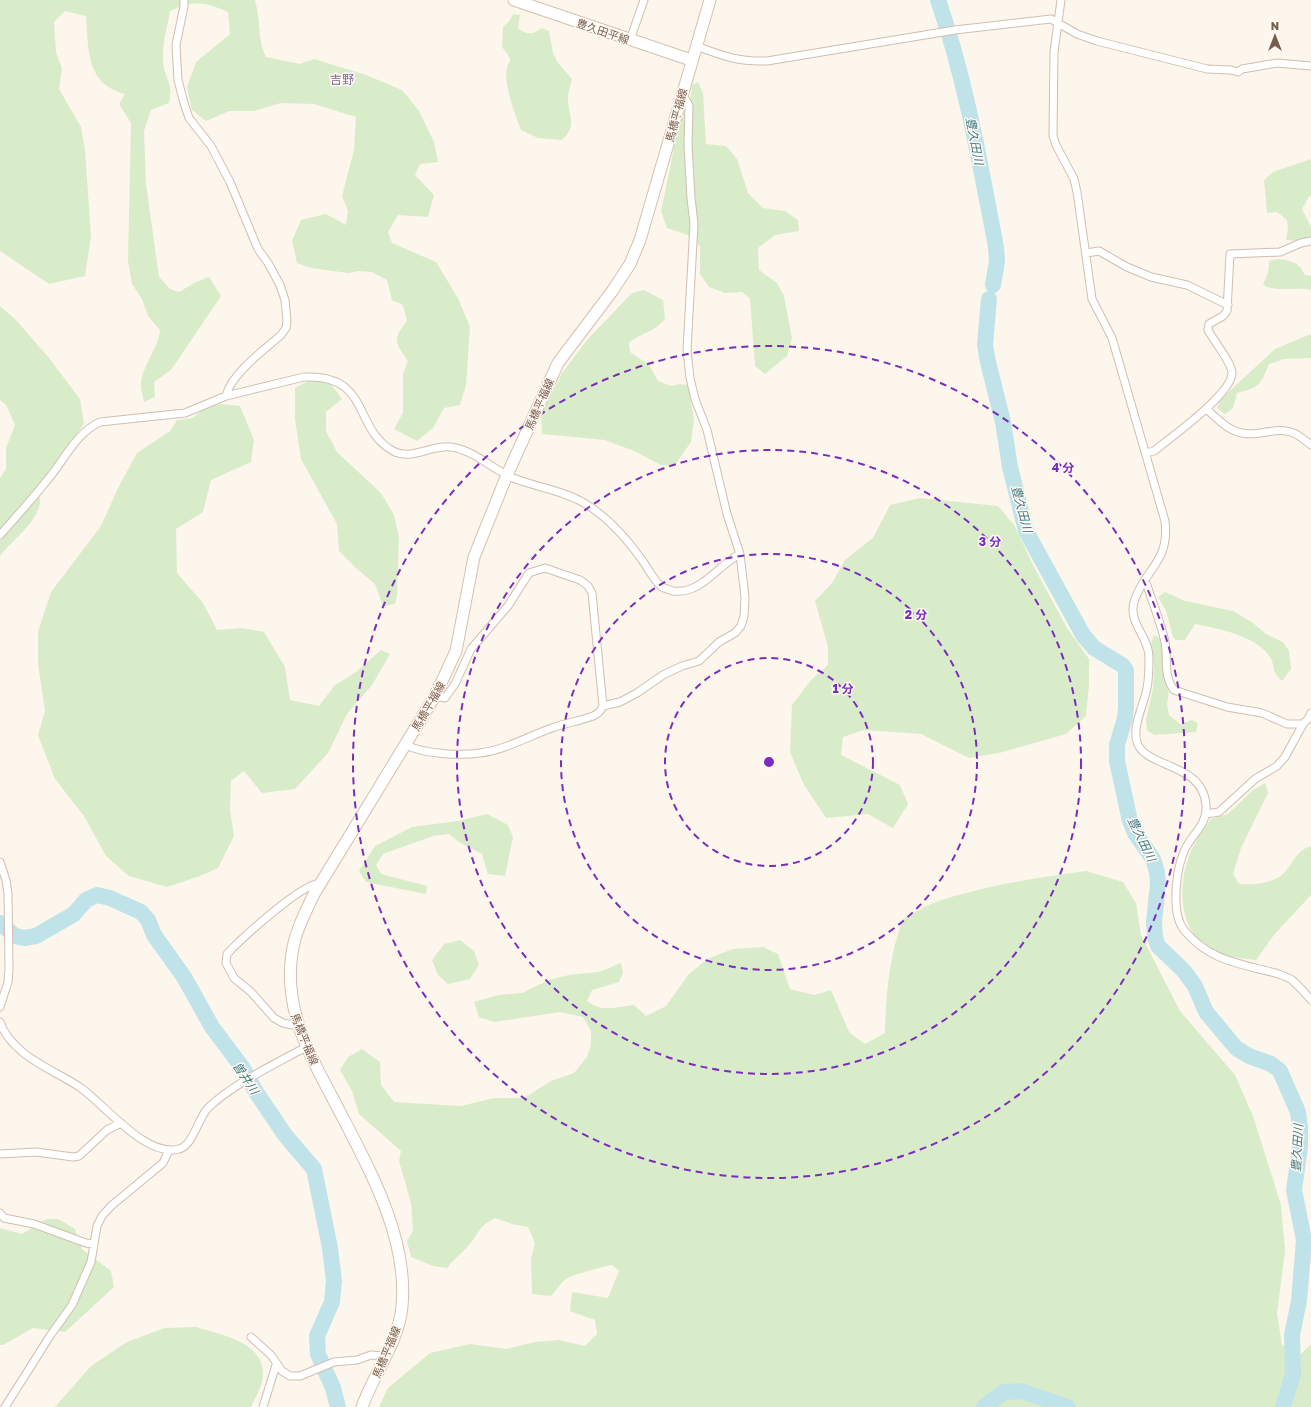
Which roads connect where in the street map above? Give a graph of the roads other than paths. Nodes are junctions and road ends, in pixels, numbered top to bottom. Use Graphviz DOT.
graph roads {
  1 [pos="184,0"];
  2 [pos="514,0"];
  3 [pos="644,0"];
  4 [pos="710,0"];
  5 [pos="1061,0"];
  6 [pos="1057,22"];
  7 [pos="630,40"];
  8 [pos="696,46"];
  9 [pos="692,60"];
  10 [pos="1311,66"];
  11 [pos="682,96"];
  12 [pos="1311,241"];
  13 [pos="1086,253"];
  14 [pos="1228,305"];
  15 [pos="226,396"];
  16 [pos="1207,408"];
  17 [pos="1311,445"];
  18 [pos="1146,453"];
  19 [pos="507,475"];
  20 [pos="0,535"];
  21 [pos="740,554"];
  22 [pos="1144,583"];
  23 [pos="435,696"];
  24 [pos="603,706"];
  25 [pos="1308,719"];
  26 [pos="406,745"];
  27 [pos="1206,814"];
  28 [pos="0,862"];
  29 [pos="321,883"];
  30 [pos="4,894"];
  31 [pos="1311,1000"];
  32 [pos="0,1008"];
  33 [pos="0,1022"];
  34 [pos="298,1026"];
  35 [pos="306,1047"];
  36 [pos="121,1123"];
  37 [pos="169,1150"];
  38 [pos="0,1154"];
  39 [pos="0,1213"];
  40 [pos="94,1244"];
  41 [pos="251,1337"];
  42 [pos="386,1356"];
  43 [pos="276,1365"];
  44 [pos="5,1407"];
  45 [pos="263,1407"];
  46 [pos="362,1407"];
  1 -- 15 [label="street"];
  2 -- 7 [label="main road, 豊久田平線"];
  3 -- 7 [label="street"];
  4 -- 8 [label="main road, 馬橋平福線"];
  5 -- 6 [label="street"];
  6 -- 8 [label="street"];
  6 -- 10 [label="street"];
  6 -- 13 [label="street"];
  7 -- 9 [label="main road, 豊久田平線"];
  8 -- 9 [label="main road, 馬橋平福線"];
  9 -- 11 [label="main road, 馬橋平福線"];
  11 -- 19 [label="main road, 馬橋平福線"];
  11 -- 21 [label="street"];
  12 -- 14 [label="street"];
  13 -- 14 [label="street"];
  13 -- 18 [label="street"];
  14 -- 16 [label="street"];
  15 -- 19 [label="street"];
  15 -- 20 [label="street"];
  16 -- 17 [label="street"];
  16 -- 18 [label="street"];
  18 -- 22 [label="street"];
  19 -- 21 [label="street"];
  19 -- 23 [label="main road, 馬橋平福線"];
  21 -- 24 [label="street"];
  22 -- 25 [label="street"];
  22 -- 27 [label="street"];
  23 -- 24 [label="street"];
  23 -- 26 [label="main road, 馬橋平福線"];
  24 -- 26 [label="street"];
  25 -- 27 [label="street"];
  26 -- 29 [label="main road, 馬橋平福線"];
  27 -- 31 [label="street"];
  28 -- 30 [label="street"];
  29 -- 34 [label="main road, 馬橋平福線"];
  29 -- 34 [label="street"];
  30 -- 32 [label="street"];
  33 -- 36 [label="street"];
  34 -- 35 [label="main road, 馬橋平福線"];
  35 -- 37 [label="street"];
  35 -- 42 [label="main road, 馬橋平福線"];
  36 -- 37 [label="street"];
  36 -- 38 [label="street"];
  37 -- 40 [label="street"];
  39 -- 40 [label="street"];
  40 -- 44 [label="street"];
  41 -- 43 [label="street"];
  42 -- 43 [label="street"];
  42 -- 46 [label="main road, 馬橋平福線"];
  43 -- 45 [label="street"];
}
